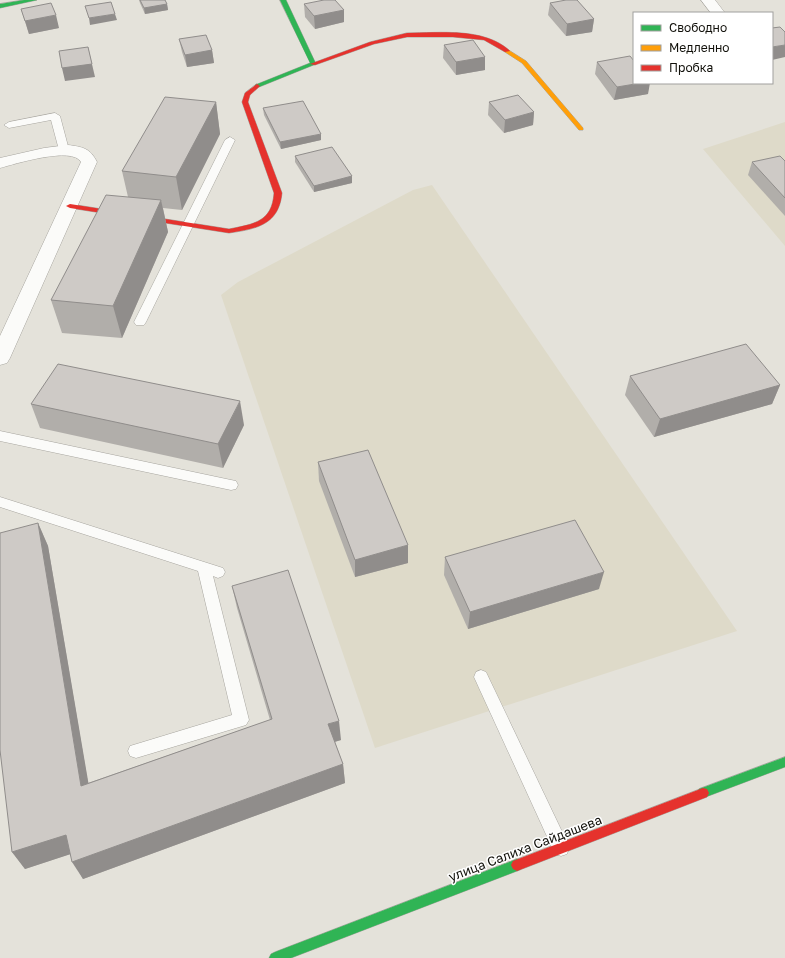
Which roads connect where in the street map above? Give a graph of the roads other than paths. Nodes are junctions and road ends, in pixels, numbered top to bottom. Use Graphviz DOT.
graph roads {
  1 [pos="34,0"];
  2 [pos="283,0"];
  3 [pos="708,0"];
  4 [pos="0,6"];
  5 [pos="717,12"];
  6 [pos="313,64"];
  7 [pos="9,125"];
  8 [pos="581,129"];
  9 [pos="230,140"];
  10 [pos="64,150"];
  11 [pos="0,163"];
  12 [pos="70,206"];
  13 [pos="188,224"];
  14 [pos="140,322"];
  15 [pos="0,358"];
  16 [pos="0,436"];
  17 [pos="231,485"];
  18 [pos="0,502"];
  19 [pos="204,567"];
  20 [pos="218,572"];
  21 [pos="480,677"];
  22 [pos="136,751"];
  23 [pos="785,762"];
  24 [pos="561,848"];
  25 [pos="284,956"];
  1 -- 4 [label="main road"];
  2 -- 6 [label="main road"];
  3 -- 5 [label="street"];
  6 -- 8 [label="main road"];
  6 -- 13 [label="main road"];
  7 -- 10 [label="lane"];
  9 -- 13 [label="lane"];
  10 -- 11 [label="street"];
  10 -- 12 [label="street"];
  12 -- 13 [label="main road"];
  12 -- 15 [label="street"];
  13 -- 14 [label="lane"];
  16 -- 17 [label="lane"];
  18 -- 19 [label="lane"];
  19 -- 20 [label="lane"];
  19 -- 22 [label="lane"];
  21 -- 24 [label="lane"];
  23 -- 24 [label="main road, улица Салиха Сайдашева"];
  24 -- 25 [label="main road, улица Салиха Сайдашева"];
}
